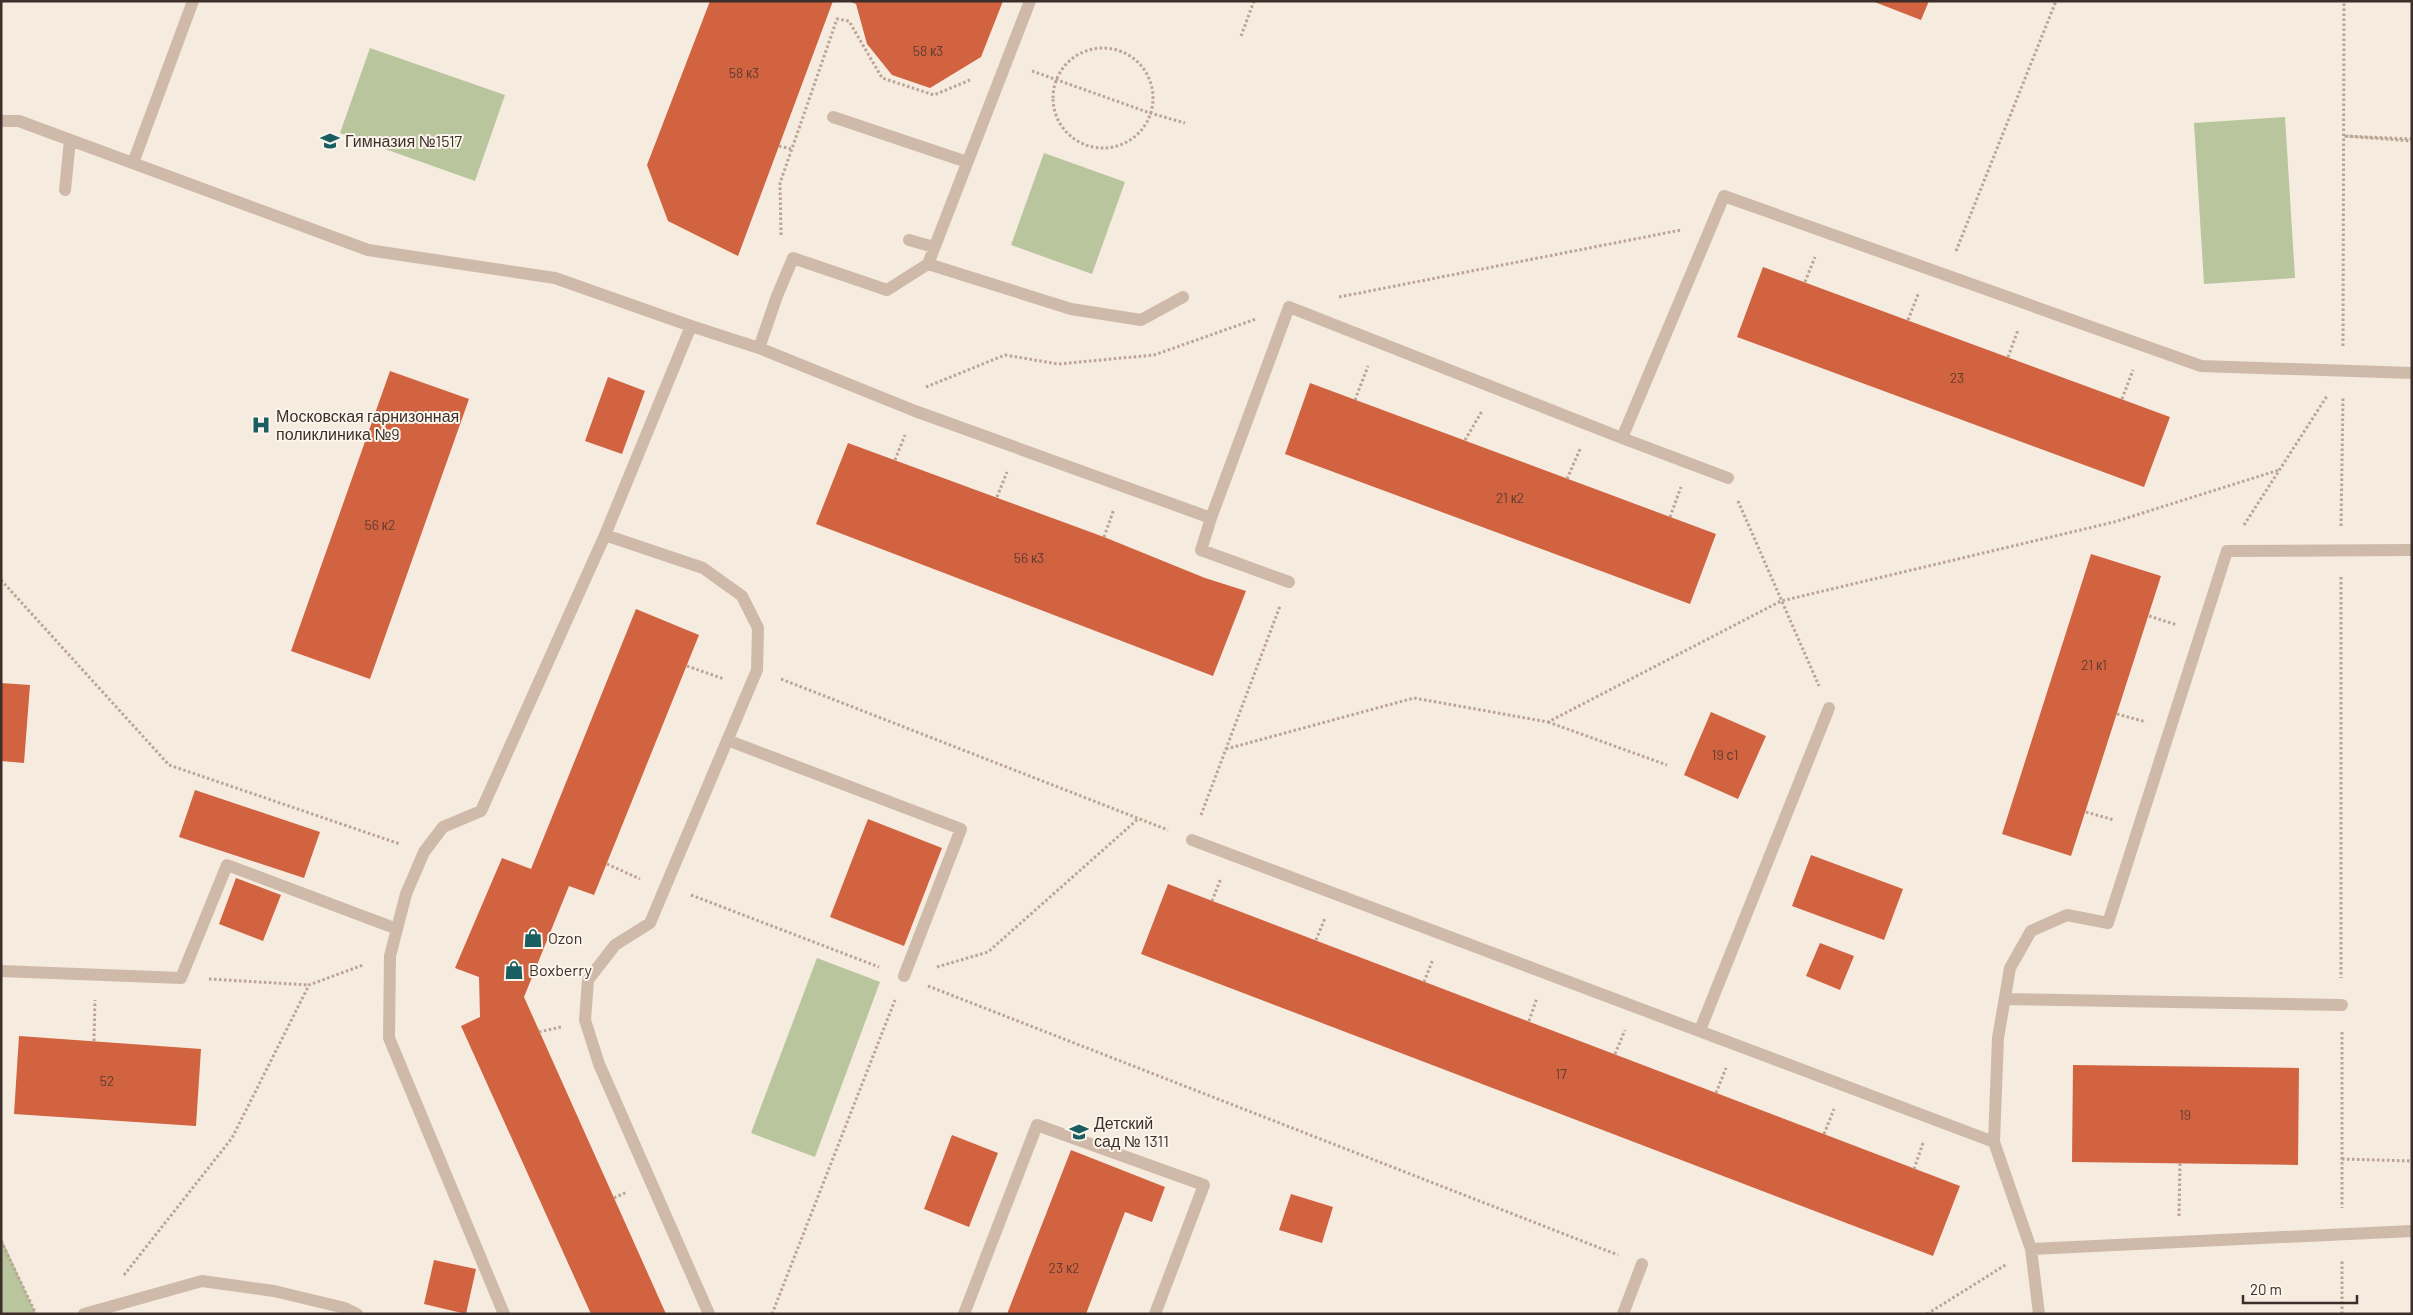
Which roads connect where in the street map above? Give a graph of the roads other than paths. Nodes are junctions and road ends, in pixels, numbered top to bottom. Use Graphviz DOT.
graph roads {
  1 [pos="193,1"];
  2 [pos="1030,1"];
  3 [pos="833,116"];
  4 [pos="1,121"];
  5 [pos="70,140"];
  6 [pos="967,162"];
  7 [pos="133,163"];
  8 [pos="65,190"];
  9 [pos="910,240"];
  10 [pos="934,247"];
  11 [pos="928,264"];
  12 [pos="1183,298"];
  13 [pos="691,326"];
  14 [pos="759,348"];
  15 [pos="2412,373"];
  16 [pos="1622,438"];
  17 [pos="1728,478"];
  18 [pos="1211,518"];
  19 [pos="605,535"];
  20 [pos="2412,550"];
  21 [pos="1289,582"];
  22 [pos="1829,708"];
  23 [pos="727,740"];
  24 [pos="1192,840"];
  25 [pos="397,929"];
  26 [pos="1,971"];
  27 [pos="904,976"];
  28 [pos="2005,998"];
  29 [pos="2342,1005"];
  30 [pos="1700,1030"];
  31 [pos="1994,1142"];
  32 [pos="2412,1231"];
  33 [pos="2031,1249"];
  34 [pos="1642,1264"];
  35 [pos="90,1311"];
  36 [pos="358,1314"];
  37 [pos="504,1314"];
  38 [pos="709,1314"];
  39 [pos="964,1314"];
  40 [pos="1155,1314"];
  41 [pos="1623,1314"];
  42 [pos="2039,1314"];
  1 -- 7 [label="lane"];
  2 -- 6 [label="lane"];
  3 -- 6 [label="lane"];
  4 -- 5 [label="lane"];
  5 -- 7 [label="lane"];
  5 -- 8 [label="lane"];
  6 -- 10 [label="lane"];
  7 -- 13 [label="lane"];
  9 -- 10 [label="lane"];
  10 -- 11 [label="lane"];
  11 -- 12 [label="lane"];
  11 -- 14 [label="lane"];
  13 -- 14 [label="lane"];
  13 -- 19 [label="lane"];
  14 -- 18 [label="lane"];
  15 -- 16 [label="lane"];
  16 -- 17 [label="lane"];
  16 -- 18 [label="lane"];
  18 -- 21 [label="lane"];
  19 -- 23 [label="lane"];
  19 -- 25 [label="lane"];
  20 -- 28 [label="lane"];
  22 -- 30 [label="lane"];
  23 -- 27 [label="lane"];
  23 -- 38 [label="lane"];
  24 -- 30 [label="lane"];
  25 -- 26 [label="lane"];
  25 -- 37 [label="lane"];
  28 -- 29 [label="lane"];
  28 -- 31 [label="lane"];
  30 -- 31 [label="lane"];
  31 -- 33 [label="lane"];
  32 -- 33 [label="lane"];
  33 -- 42 [label="lane"];
  34 -- 41 [label="lane"];
  35 -- 36 [label="lane"];
  39 -- 40 [label="lane"];
}
